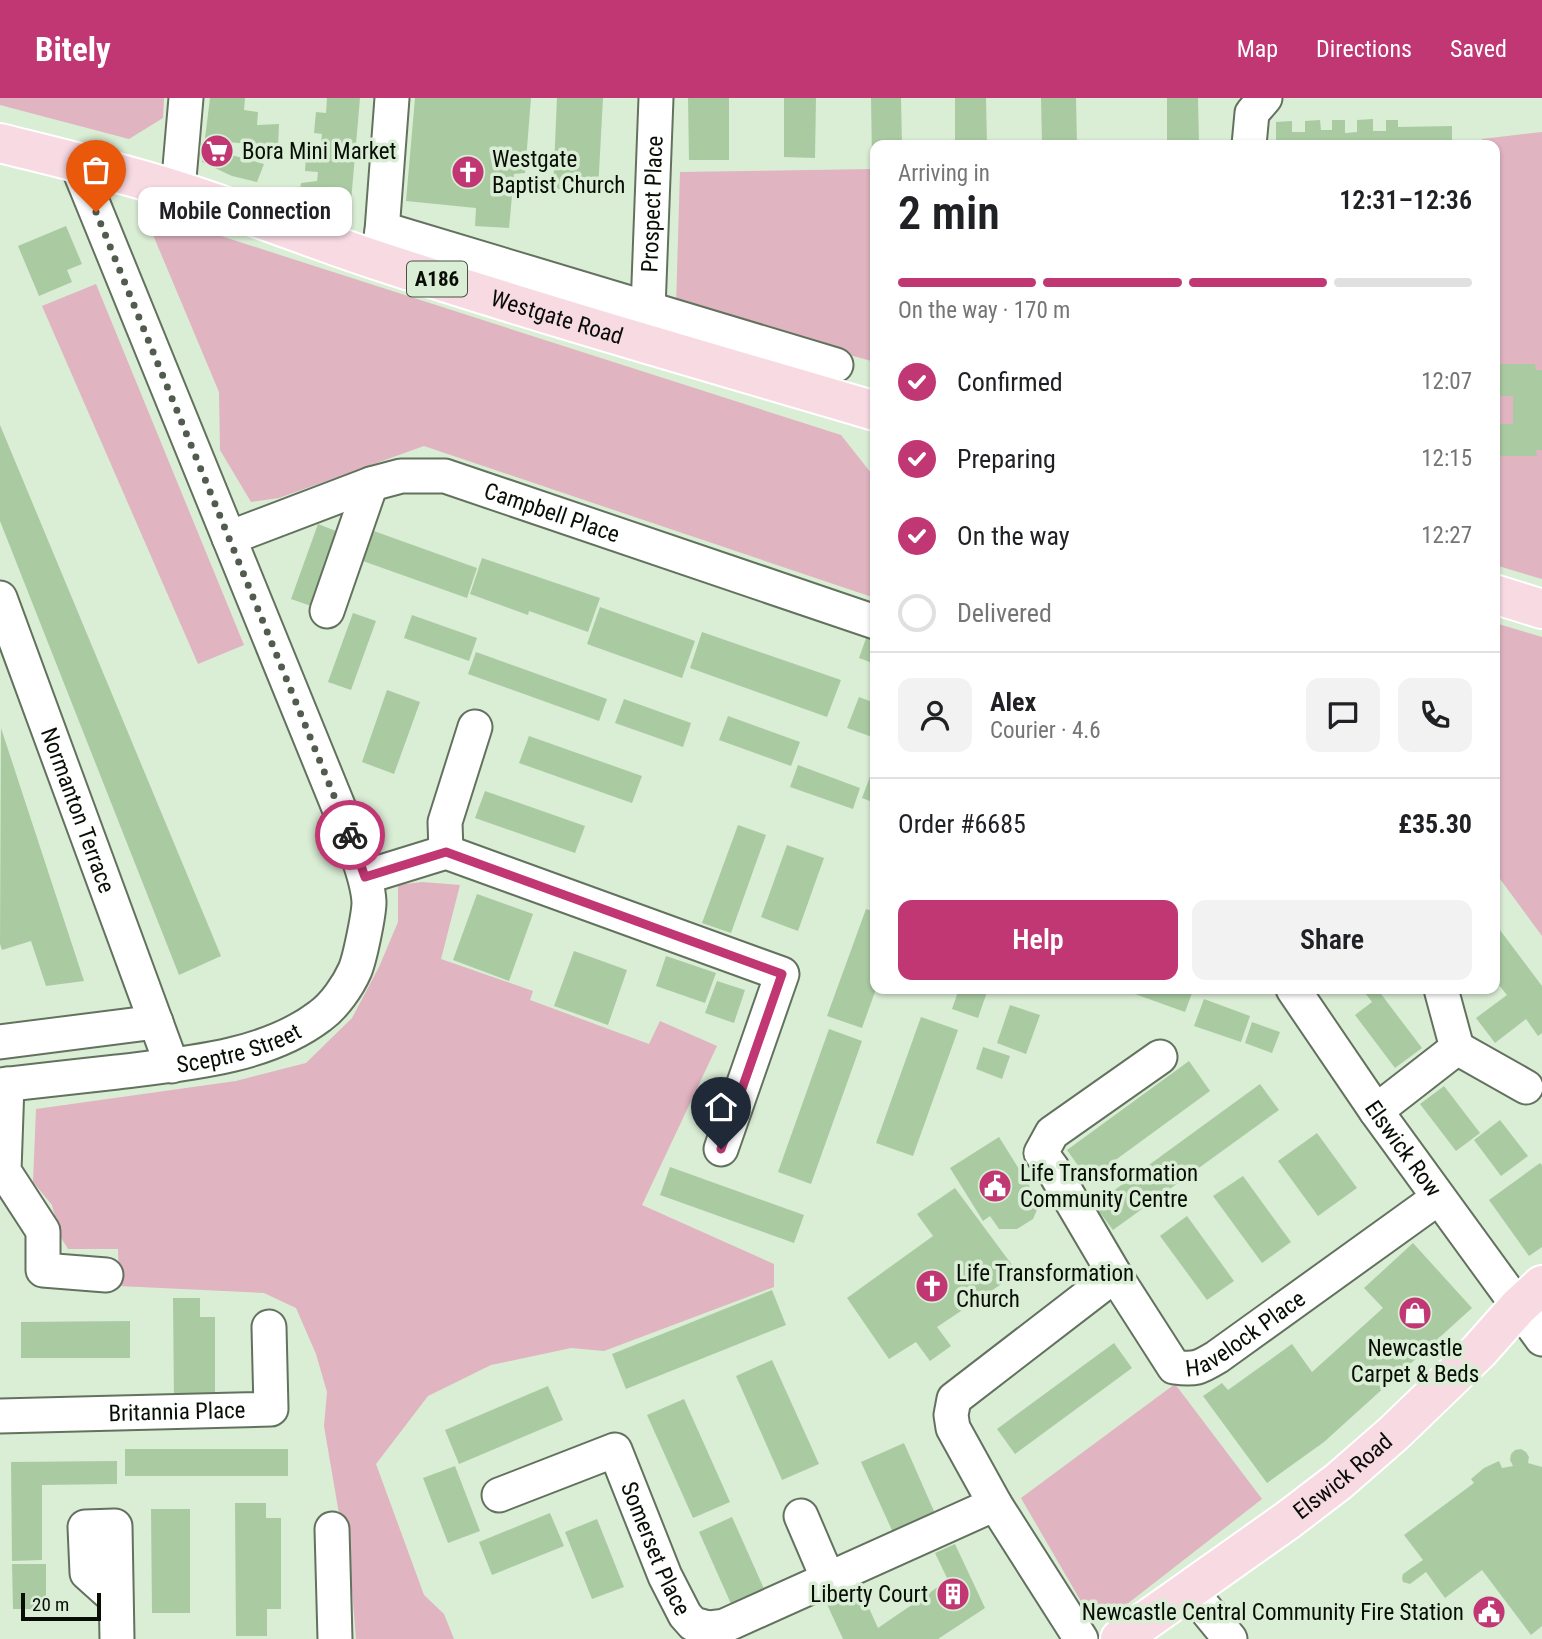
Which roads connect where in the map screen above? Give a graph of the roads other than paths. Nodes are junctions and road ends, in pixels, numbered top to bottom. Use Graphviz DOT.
graph roads {
  1 [pos="186,98"];
  2 [pos="393,98"];
  3 [pos="656,98"];
  4 [pos="1265,98"];
  5 [pos="1250,140"];
  6 [pos="0,144"];
  7 [pos="76,162"];
  8 [pos="178,190"];
  9 [pos="380,246"];
  10 [pos="648,309"];
  11 [pos="836,365"];
  12 [pos="870,410"];
  13 [pos="371,484"];
  14 [pos="229,538"];
  15 [pos="1500,596"];
  16 [pos="0,598"];
  17 [pos="1542,609"];
  18 [pos="327,611"];
  19 [pos="870,620"];
  20 [pos="475,727"];
  21 [pos="446,852"];
  22 [pos="365,877"];
  23 [pos="1296,994"];
  24 [pos="1442,994"];
  25 [pos="156,1023"];
  26 [pos="0,1042"];
  27 [pos="1457,1048"];
  28 [pos="1160,1057"];
  29 [pos="172,1066"];
  30 [pos="4,1085"];
  31 [pos="1526,1087"];
  32 [pos="1376,1111"];
  33 [pos="721,1149"];
  34 [pos="1438,1198"];
  35 [pos="106,1275"];
  36 [pos="1115,1275"];
  37 [pos="1530,1296"];
  38 [pos="269,1327"];
  39 [pos="1542,1339"];
  40 [pos="0,1416"];
  41 [pos="499,1495"];
  42 [pos="995,1504"];
  43 [pos="801,1516"];
  44 [pos="332,1529"];
  45 [pos="828,1579"];
  46 [pos="1190,1590"];
  47 [pos="116,1600"];
  48 [pos="117,1639"];
  49 [pos="334,1639"];
  50 [pos="1081,1639"];
  51 [pos="1120,1639"];
  52 [pos="1230,1639"];
  1 -- 8 [label="street"];
  2 -- 9 [label="street"];
  3 -- 10 [label="street, Prospect Place"];
  4 -- 5 [label="street"];
  6 -- 7 [label="main road, Westgate Road / A186"];
  7 -- 8 [label="main road, Westgate Road / A186"];
  7 -- 14 [label="street, Sceptre Street"];
  8 -- 9 [label="main road, Westgate Road / A186"];
  9 -- 10 [label="street"];
  9 -- 12 [label="main road, Westgate Road / A186"];
  10 -- 11 [label="street"];
  13 -- 14 [label="street, Campbell Place"];
  13 -- 18 [label="street"];
  13 -- 19 [label="street, Campbell Place"];
  14 -- 22 [label="street, Sceptre Street"];
  15 -- 17 [label="main road"];
  16 -- 25 [label="street, Normanton Terrace"];
  20 -- 21 [label="street"];
  21 -- 22 [label="street"];
  21 -- 33 [label="street"];
  22 -- 29 [label="street, Sceptre Street"];
  23 -- 32 [label="street, Elswick Row"];
  24 -- 27 [label="street"];
  25 -- 26 [label="street, Sceptre Street"];
  25 -- 29 [label="street, Normanton Terrace"];
  27 -- 31 [label="street"];
  27 -- 32 [label="street"];
  28 -- 36 [label="street, Havelock Place"];
  29 -- 30 [label="street, Sceptre Street"];
  30 -- 35 [label="street"];
  32 -- 34 [label="street, Elswick Row"];
  34 -- 36 [label="street, Havelock Place"];
  34 -- 37 [label="street, Elswick Row"];
  36 -- 42 [label="street"];
  37 -- 39 [label="street, Elswick Row"];
  37 -- 46 [label="main road, Elswick Road"];
  38 -- 40 [label="street, Britannia Place"];
  41 -- 45 [label="street, Somerset Place"];
  42 -- 45 [label="street, Somerset Place"];
  42 -- 50 [label="street"];
  43 -- 45 [label="street"];
  44 -- 49 [label="street"];
  46 -- 51 [label="main road, Elswick Road"];
  46 -- 52 [label="street"];
  47 -- 48 [label="street"];
}
